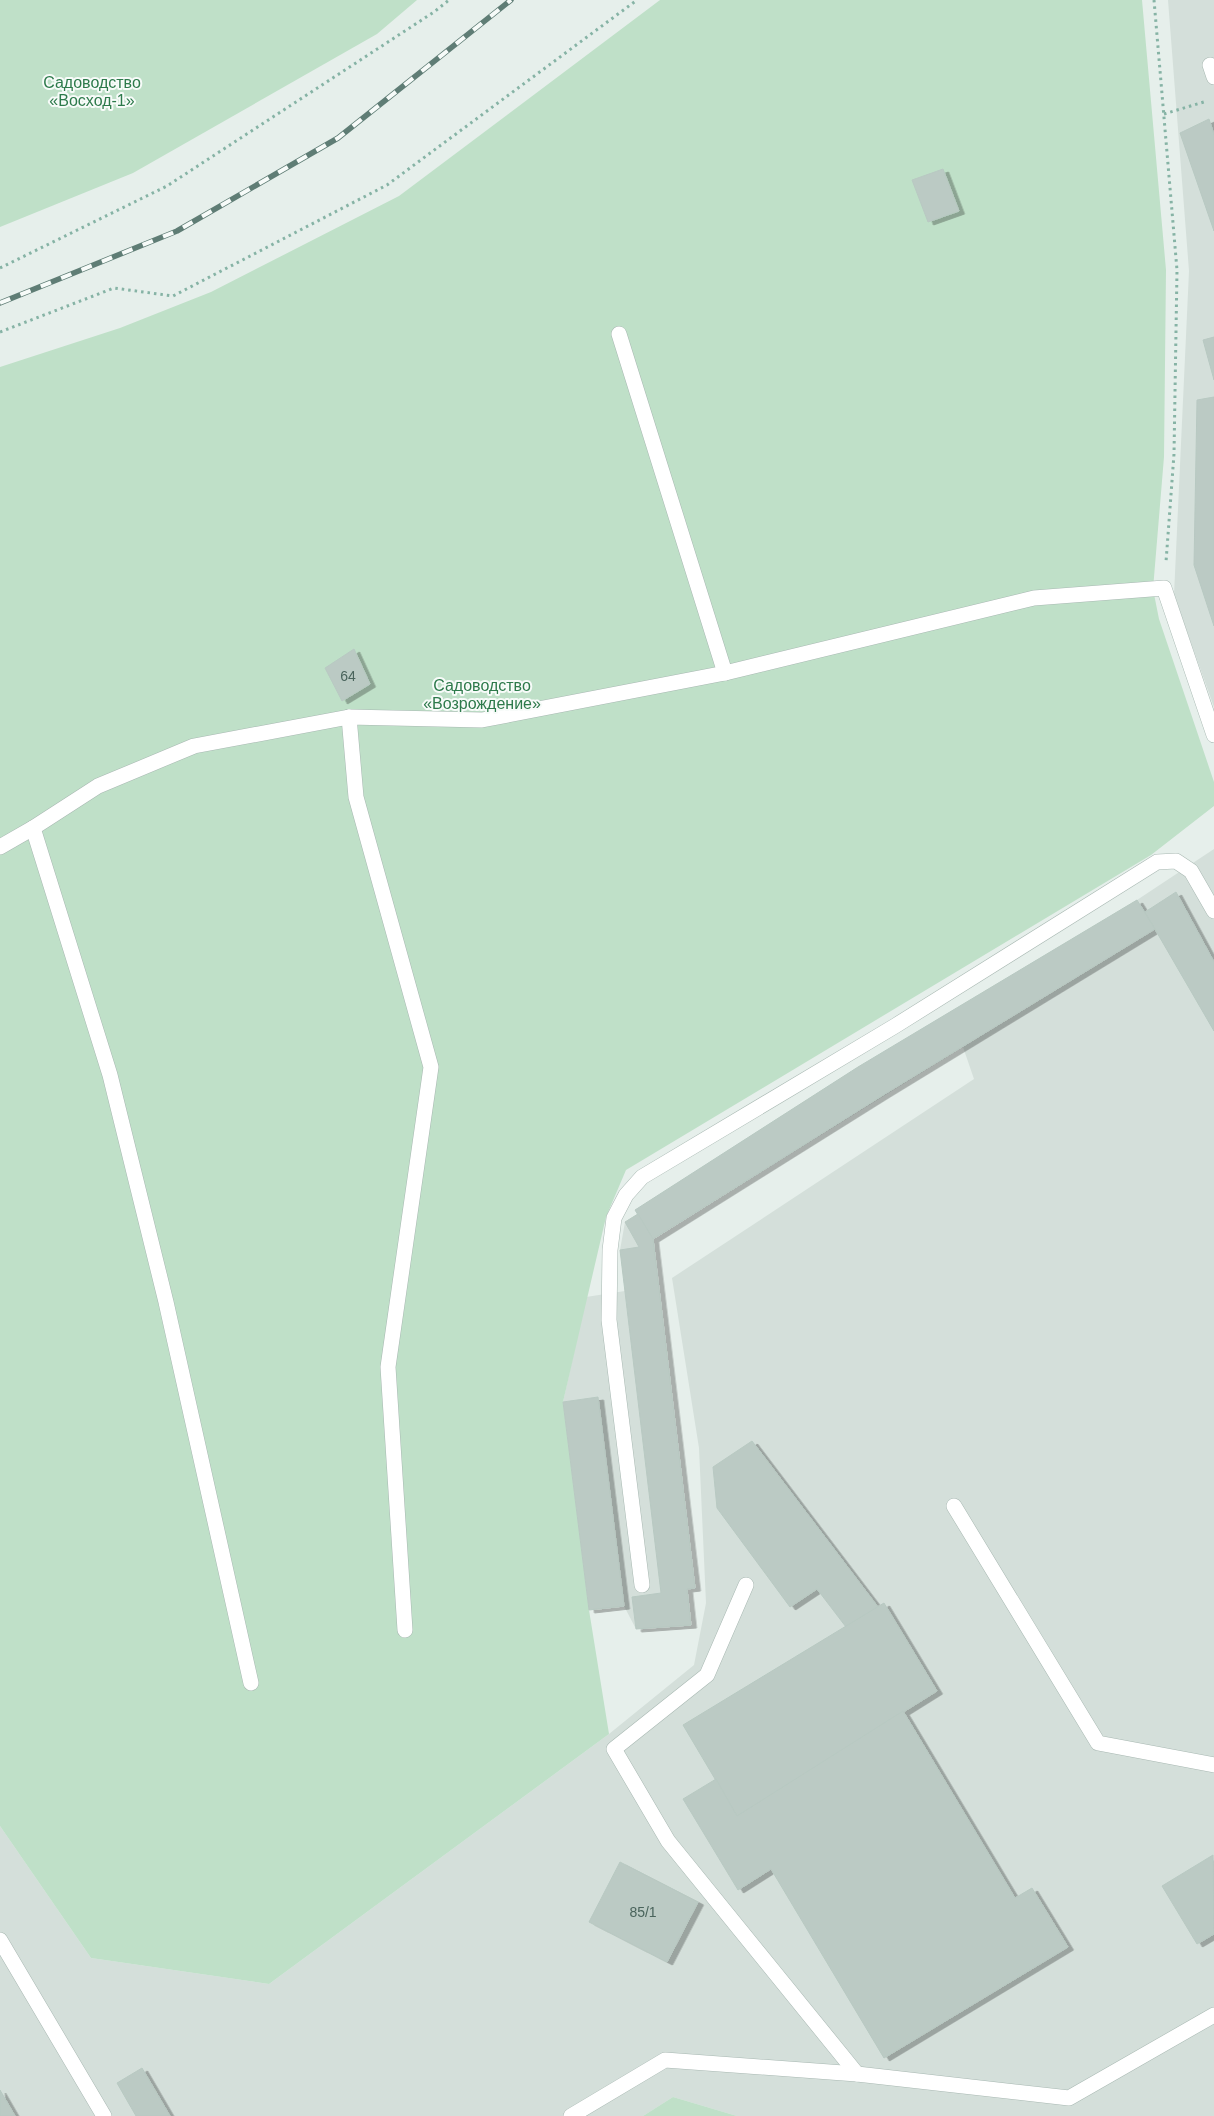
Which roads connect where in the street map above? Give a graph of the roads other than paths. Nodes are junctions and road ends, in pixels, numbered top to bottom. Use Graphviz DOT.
graph roads {
  1 [pos="619,334"];
  2 [pos="725,673"];
  3 [pos="349,717"];
  4 [pos="1214,735"];
  5 [pos="33,828"];
  6 [pos="0,847"];
  7 [pos="1214,911"];
  8 [pos="954,1506"];
  9 [pos="642,1585"];
  10 [pos="746,1585"];
  11 [pos="405,1630"];
  12 [pos="252,1683"];
  13 [pos="1214,1765"];
  14 [pos="0,1940"];
  15 [pos="1214,2015"];
  16 [pos="857,2074"];
  17 [pos="104,2116"];
  18 [pos="571,2116"];
  1 -- 2 [label="street"];
  2 -- 3 [label="street"];
  2 -- 4 [label="street"];
  3 -- 5 [label="street"];
  3 -- 11 [label="street"];
  5 -- 6 [label="street"];
  5 -- 12 [label="street"];
  7 -- 9 [label="street"];
  8 -- 13 [label="street"];
  10 -- 16 [label="street"];
  14 -- 17 [label="street"];
  15 -- 16 [label="street"];
  16 -- 18 [label="street"];
}
